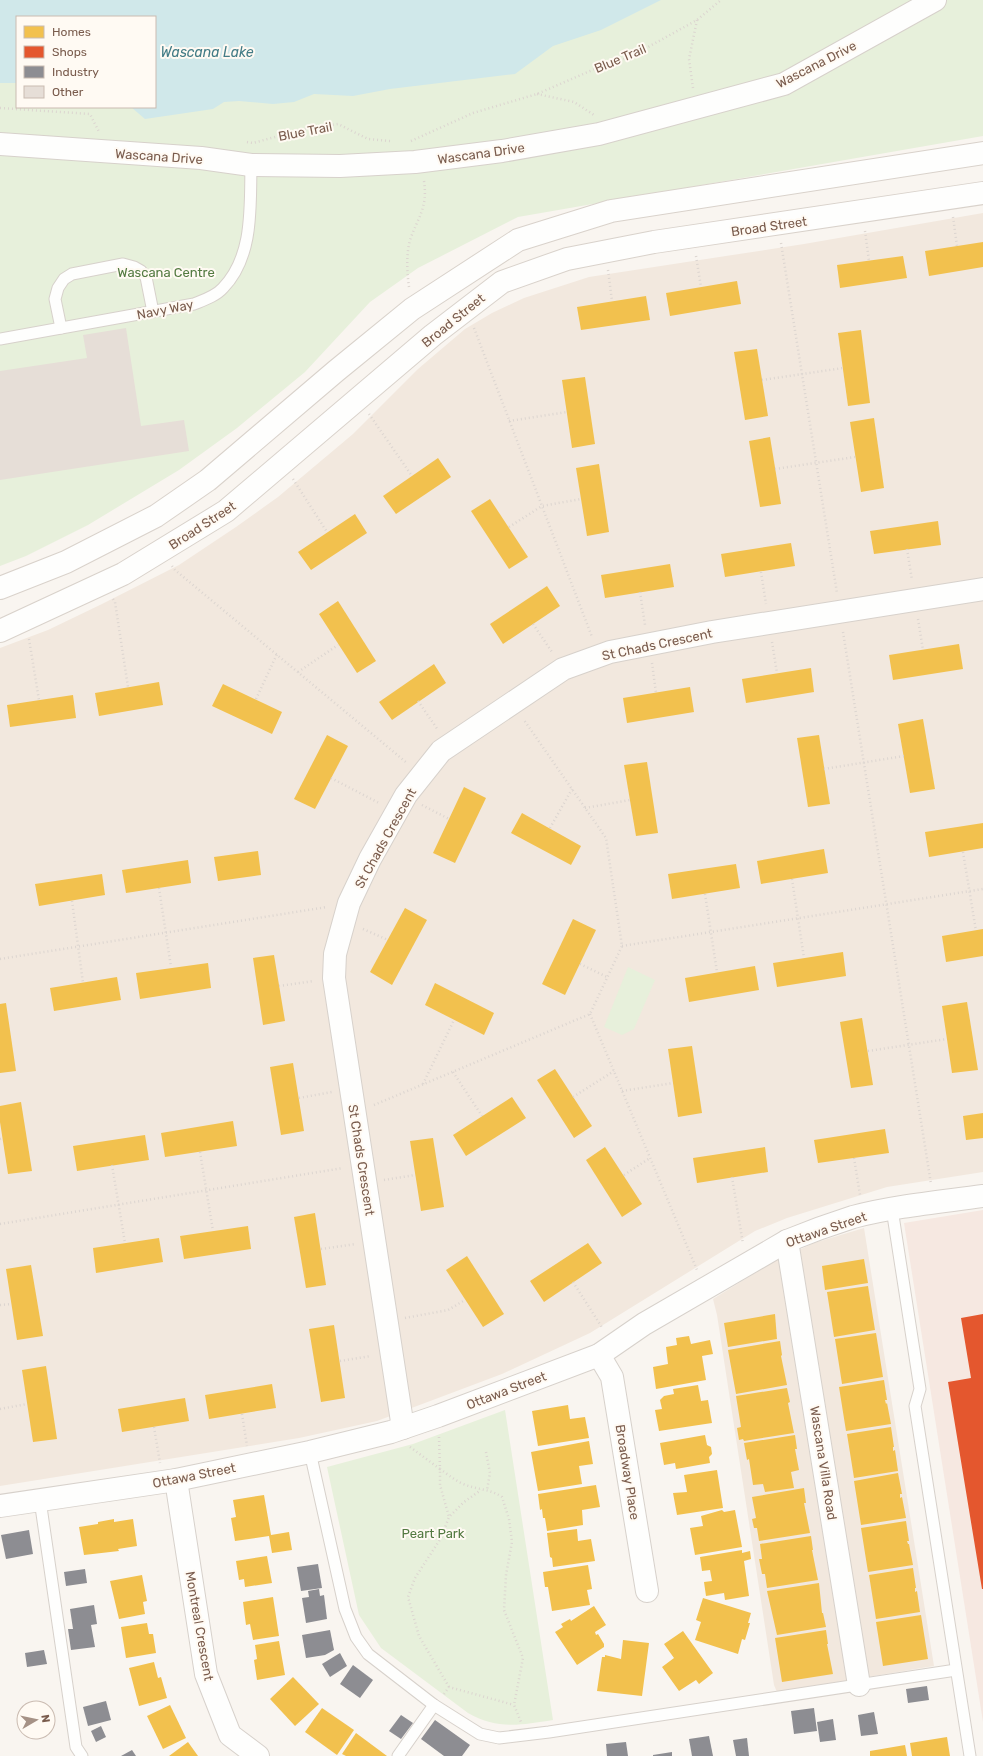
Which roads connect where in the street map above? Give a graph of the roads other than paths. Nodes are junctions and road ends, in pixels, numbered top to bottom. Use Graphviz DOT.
graph roads {
  1 [pos="935,0"];
  2 [pos="0,144"];
  3 [pos="983,153"];
  4 [pos="251,165"];
  5 [pos="983,193"];
  6 [pos="153,312"];
  7 [pos="61,328"];
  8 [pos="0,339"];
  9 [pos="0,588"];
  10 [pos="983,589"];
  11 [pos="0,631"];
  12 [pos="983,1196"];
  13 [pos="892,1209"];
  14 [pos="787,1241"];
  15 [pos="606,1350"];
  16 [pos="397,1430"];
  17 [pos="310,1452"];
  18 [pos="170,1480"];
  19 [pos="40,1500"];
  20 [pos="0,1506"];
  21 [pos="647,1591"];
  22 [pos="956,1670"];
  23 [pos="859,1685"];
  24 [pos="434,1705"];
  25 [pos="82,1756"];
  26 [pos="258,1756"];
  27 [pos="398,1756"];
  28 [pos="970,1756"];
  1 -- 4 [label="street, Wascana Drive"];
  2 -- 4 [label="street, Wascana Drive"];
  3 -- 9 [label="street"];
  4 -- 6 [label="lane, Navy Way"];
  5 -- 11 [label="street, Broad Street"];
  6 -- 7 [label="lane, Navy Way"];
  6 -- 7 [label="lane"];
  7 -- 8 [label="lane, Navy Way"];
  10 -- 16 [label="street, St Chads Crescent"];
  12 -- 13 [label="street, Ottawa Street"];
  13 -- 14 [label="street, Ottawa Street"];
  13 -- 22 [label="lane"];
  14 -- 15 [label="street, Ottawa Street"];
  14 -- 23 [label="street, Wascana Villa Road"];
  15 -- 16 [label="street, Ottawa Street"];
  15 -- 21 [label="street, Broadway Place"];
  16 -- 17 [label="street, Ottawa Street"];
  17 -- 18 [label="street, Ottawa Street"];
  17 -- 24 [label="lane"];
  18 -- 19 [label="street, Ottawa Street"];
  18 -- 26 [label="street, Montreal Crescent"];
  19 -- 20 [label="street, Ottawa Street"];
  19 -- 25 [label="lane"];
  22 -- 23 [label="lane"];
  22 -- 28 [label="lane"];
  23 -- 24 [label="lane"];
  24 -- 27 [label="lane"];
}
